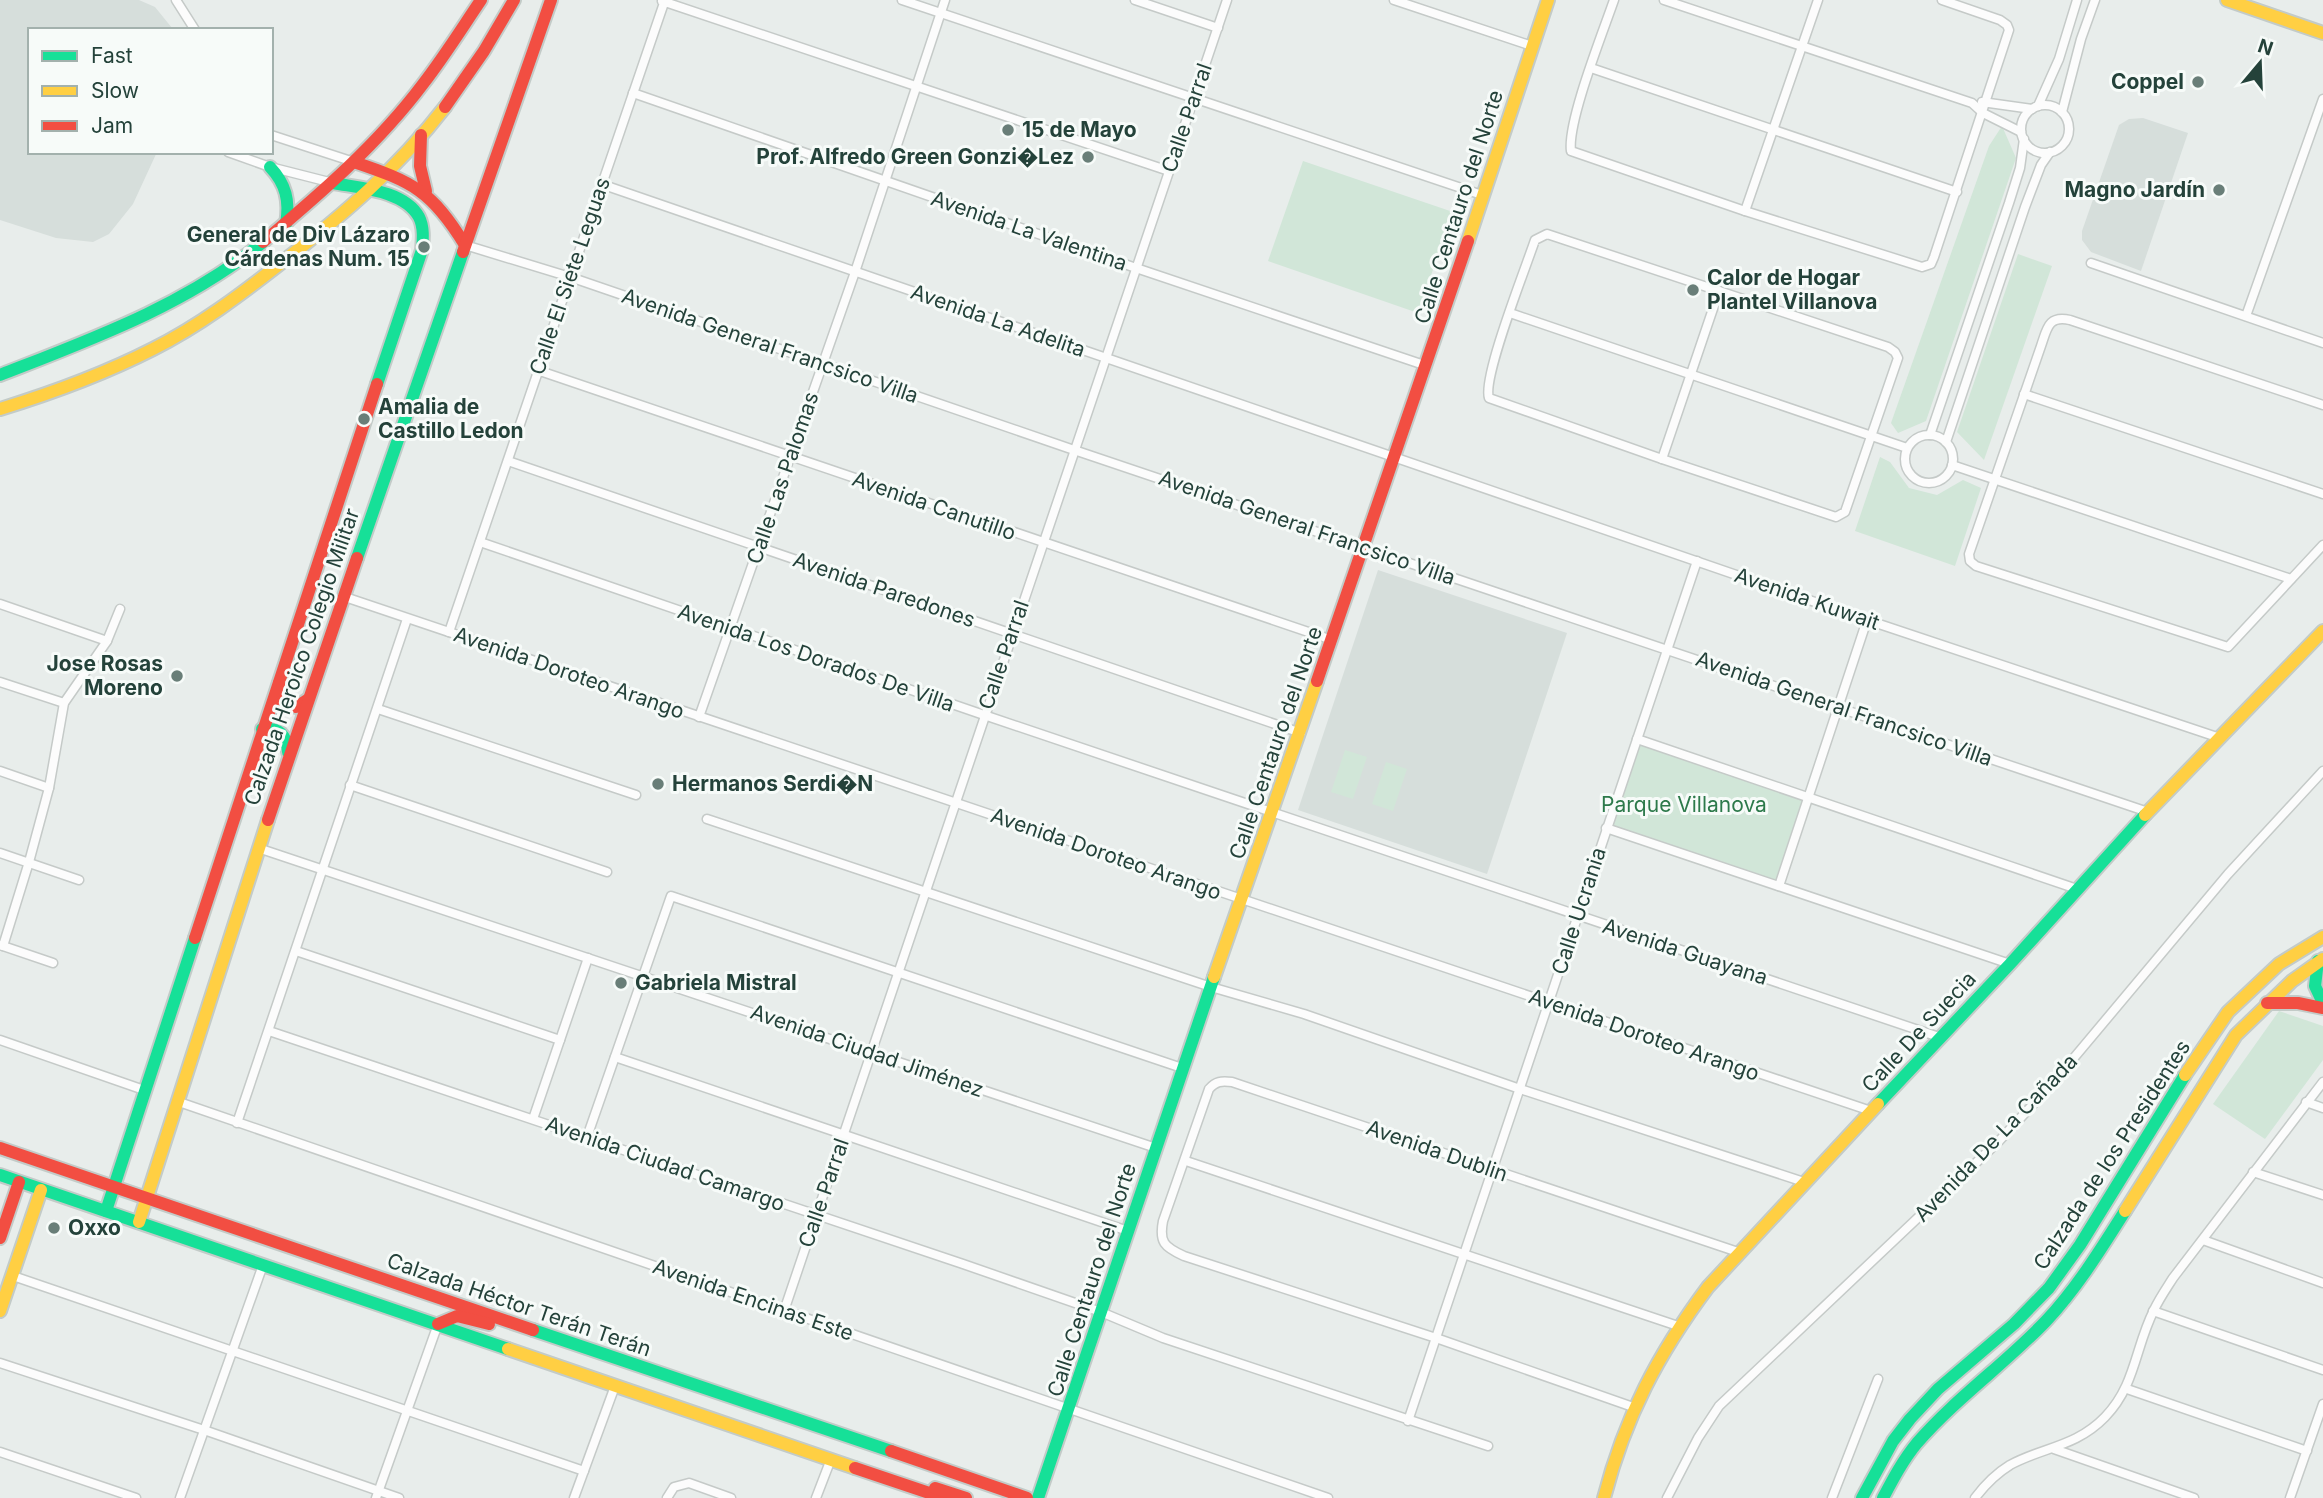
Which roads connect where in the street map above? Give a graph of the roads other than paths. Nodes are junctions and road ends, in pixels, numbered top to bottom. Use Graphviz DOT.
graph roads {
  1 [pos="176,0"];
  2 [pos="481,0"];
  3 [pos="514,0"];
  4 [pos="551,0"];
  5 [pos="902,0"];
  6 [pos="945,0"];
  7 [pos="1135,0"];
  8 [pos="1227,0"];
  9 [pos="1394,0"];
  10 [pos="1548,0"];
  11 [pos="1614,0"];
  12 [pos="1664,0"];
  13 [pos="1818,0"];
  14 [pos="1942,0"];
  15 [pos="2077,0"];
  16 [pos="2095,0"];
  17 [pos="2227,0"];
  18 [pos="663,1"];
  19 [pos="941,13"];
  20 [pos="194,28"];
  21 [pos="1218,28"];
  22 [pos="2323,32"];
  23 [pos="1532,46"];
  24 [pos="1802,47"];
  25 [pos="1591,68"];
  26 [pos="917,86"];
  27 [pos="633,93"];
  28 [pos="1194,98"];
  29 [pos="2323,99"];
  30 [pos="1986,102"];
  31 [pos="1972,103"];
  32 [pos="2035,108"];
  33 [pos="2062,112"];
  34 [pos="1983,113"];
  35 [pos="1773,131"];
  36 [pos="421,135"];
  37 [pos="2023,135"];
  38 [pos="273,136"];
  39 [pos="2050,152"];
  40 [pos="234,154"];
  41 [pos="354,162"];
  42 [pos="270,167"];
  43 [pos="1169,171"];
  44 [pos="388,173"];
  45 [pos="884,181"];
  46 [pos="333,183"];
  47 [pos="601,184"];
  48 [pos="370,191"];
  49 [pos="426,191"];
  50 [pos="1957,192"];
  51 [pos="1482,195"];
  52 [pos="1745,211"];
  53 [pos="286,224"];
  54 [pos="465,245"];
  55 [pos="2091,263"];
  56 [pos="1136,268"];
  57 [pos="855,272"];
  58 [pos="569,277"];
  59 [pos="1984,278"];
  60 [pos="1998,283"];
  61 [pos="1719,291"];
  62 [pos="1510,313"];
  63 [pos="2246,316"];
  64 [pos="2323,342"];
  65 [pos="1105,358"];
  66 [pos="822,365"];
  67 [pos="1427,366"];
  68 [pos="537,370"];
  69 [pos="1691,374"];
  70 [pos="0,375"];
  71 [pos="2024,394"];
  72 [pos="2323,405"];
  73 [pos="0,410"];
  74 [pos="1930,435"];
  75 [pos="1871,436"];
  76 [pos="1946,442"];
  77 [pos="1907,448"];
  78 [pos="1074,450"];
  79 [pos="790,457"];
  80 [pos="1395,458"];
  81 [pos="1662,459"];
  82 [pos="508,461"];
  83 [pos="1952,465"];
  84 [pos="1994,479"];
  85 [pos="2323,494"];
  86 [pos="480,542"];
  87 [pos="1042,543"];
  88 [pos="2323,545"];
  89 [pos="1363,547"];
  90 [pos="760,548"];
  91 [pos="1697,561"];
  92 [pos="2291,579"];
  93 [pos="342,596"];
  94 [pos="0,604"];
  95 [pos="120,609"];
  96 [pos="407,619"];
  97 [pos="1867,620"];
  98 [pos="730,628"];
  99 [pos="2323,631"];
  100 [pos="449,632"];
  101 [pos="1011,634"];
  102 [pos="1332,640"];
  103 [pos="107,641"];
  104 [pos="1667,650"];
  105 [pos="279,679"];
  106 [pos="0,682"];
  107 [pos="307,700"];
  108 [pos="64,704"];
  109 [pos="1838,708"];
  110 [pos="378,709"];
  111 [pos="984,715"];
  112 [pos="699,717"];
  113 [pos="262,729"];
  114 [pos="1300,733"];
  115 [pos="2220,738"];
  116 [pos="1637,739"];
  117 [pos="288,760"];
  118 [pos="0,771"];
  119 [pos="2323,771"];
  120 [pos="350,785"];
  121 [pos="49,788"];
  122 [pos="636,795"];
  123 [pos="1809,797"];
  124 [pos="955,802"];
  125 [pos="2148,812"];
  126 [pos="1272,813"];
  127 [pos="707,819"];
  128 [pos="1606,828"];
  129 [pos="258,848"];
  130 [pos="0,853"];
  131 [pos="30,862"];
  132 [pos="323,869"];
  133 [pos="607,872"];
  134 [pos="79,880"];
  135 [pos="1779,886"];
  136 [pos="2077,889"];
  137 [pos="924,893"];
  138 [pos="1241,901"];
  139 [pos="1578,916"];
  140 [pos="2323,937"];
  141 [pos="1,945"];
  142 [pos="296,951"];
  143 [pos="588,958"];
  144 [pos="2321,960"];
  145 [pos="53,962"];
  146 [pos="2010,964"];
  147 [pos="899,973"];
  148 [pos="643,976"];
  149 [pos="1211,987"];
  150 [pos="1549,1003"];
  151 [pos="2267,1003"];
  152 [pos="2323,1006"];
  153 [pos="269,1031"];
  154 [pos="1939,1037"];
  155 [pos="0,1040"];
  156 [pos="560,1040"];
  157 [pos="872,1053"];
  158 [pos="615,1057"];
  159 [pos="1182,1068"];
  160 [pos="2323,1082"];
  161 [pos="1520,1089"];
  162 [pos="144,1090"];
  163 [pos="179,1102"];
  164 [pos="2306,1102"];
  165 [pos="2323,1108"];
  166 [pos="1871,1111"];
  167 [pos="533,1119"];
  168 [pos="237,1123"];
  169 [pos="844,1135"];
  170 [pos="587,1137"];
  171 [pos="0,1148"];
  172 [pos="1156,1149"];
  173 [pos="1186,1161"];
  174 [pos="1492,1170"];
  175 [pos="2253,1172"];
  176 [pos="0,1175"];
  177 [pos="19,1182"];
  178 [pos="1804,1182"];
  179 [pos="114,1188"];
  180 [pos="41,1190"];
  181 [pos="2323,1195"];
  182 [pos="147,1199"];
  183 [pos="107,1211"];
  184 [pos="817,1215"];
  185 [pos="139,1222"];
  186 [pos="1128,1231"];
  187 [pos="1,1234"];
  188 [pos="26,1239"];
  189 [pos="2203,1240"];
  190 [pos="1738,1252"];
  191 [pos="1464,1254"];
  192 [pos="263,1265"];
  193 [pos="13,1276"];
  194 [pos="2323,1283"];
  195 [pos="0,1311"];
  196 [pos="784,1311"];
  197 [pos="2153,1311"];
  198 [pos="1101,1312"];
  199 [pos="438,1324"];
  200 [pos="1678,1325"];
  201 [pos="527,1329"];
  202 [pos="1436,1338"];
  203 [pos="232,1350"];
  204 [pos="0,1363"];
  205 [pos="2323,1370"];
  206 [pos="1878,1379"];
  207 [pos="615,1386"];
  208 [pos="2127,1389"];
  209 [pos="2323,1404"];
  210 [pos="1633,1407"];
  211 [pos="1069,1409"];
  212 [pos="407,1411"];
  213 [pos="1408,1421"];
  214 [pos="204,1430"];
  215 [pos="1488,1446"];
  216 [pos="2054,1449"];
  217 [pos="2307,1451"];
  218 [pos="0,1452"];
  219 [pos="831,1459"];
  220 [pos="584,1471"];
  221 [pos="904,1484"];
  222 [pos="377,1494"];
  223 [pos="136,1498"];
  224 [pos="180,1498"];
  225 [pos="400,1498"];
  226 [pos="574,1498"];
  227 [pos="667,1498"];
  228 [pos="731,1498"];
  229 [pos="816,1498"];
  230 [pos="944,1498"];
  231 [pos="966,1498"];
  232 [pos="1027,1498"];
  233 [pos="1038,1498"];
  234 [pos="1328,1498"];
  235 [pos="1605,1498"];
  236 [pos="1667,1498"];
  237 [pos="1832,1498"];
  238 [pos="1862,1498"];
  239 [pos="1883,1498"];
  240 [pos="1975,1498"];
  241 [pos="2194,1498"];
  242 [pos="2290,1498"];
  1 -- 20 [label="street"];
  2 -- 41 [label="main road"];
  3 -- 36 [label="main road"];
  4 -- 54 [label="main road, Calzada Heroico Colegio Militar"];
  5 -- 19 [label="street"];
  6 -- 19 [label="street, Calle Las Palomas"];
  7 -- 21 [label="street"];
  8 -- 21 [label="street, Calle Parral"];
  9 -- 23 [label="street"];
  10 -- 23 [label="main road, Calle Centauro del Norte"];
  11 -- 25 [label="street"];
  12 -- 24 [label="street"];
  13 -- 24 [label="street"];
  14 -- 30 [label="street"];
  15 -- 32 [label="street"];
  16 -- 33 [label="street"];
  17 -- 22 [label="main road"];
  18 -- 26 [label="street"];
  18 -- 27 [label="street, Calle El Siete Leguas"];
  19 -- 26 [label="street, Calle Las Palomas"];
  19 -- 28 [label="street"];
  21 -- 28 [label="street, Calle Parral"];
  23 -- 51 [label="main road, Calle Centauro del Norte"];
  24 -- 31 [label="street"];
  24 -- 35 [label="street"];
  25 -- 35 [label="street"];
  25 -- 52 [label="street"];
  26 -- 43 [label="street"];
  26 -- 45 [label="street, Calle Las Palomas"];
  27 -- 45 [label="street, Avenida La Valentina"];
  27 -- 47 [label="street, Calle El Siete Leguas"];
  28 -- 43 [label="street, Calle Parral"];
  28 -- 51 [label="street"];
  29 -- 63 [label="street"];
  30 -- 31 [label="street"];
  30 -- 32 [label="street"];
  30 -- 34 [label="street"];
  31 -- 34 [label="street"];
  32 -- 33 [label="street"];
  32 -- 37 [label="street"];
  33 -- 39 [label="street"];
  34 -- 37 [label="street"];
  34 -- 50 [label="street"];
  35 -- 50 [label="street"];
  35 -- 52 [label="street"];
  36 -- 44 [label="main road"];
  36 -- 49 [label="main road"];
  37 -- 39 [label="street"];
  37 -- 59 [label="street"];
  38 -- 41 [label="street"];
  39 -- 60 [label="street"];
  40 -- 42 [label="street"];
  41 -- 44 [label="main road"];
  41 -- 46 [label="main road"];
  42 -- 46 [label="street"];
  42 -- 53 [label="main road"];
  43 -- 56 [label="street, Calle Parral"];
  44 -- 48 [label="main road"];
  44 -- 49 [label="main road"];
  45 -- 56 [label="street, Avenida La Valentina"];
  45 -- 57 [label="street, Calle Las Palomas"];
  46 -- 48 [label="main road, Calzada Heroico Colegio Militar"];
  46 -- 53 [label="main road"];
  47 -- 57 [label="street, Avenida La Adelita"];
  47 -- 58 [label="street, Calle El Siete Leguas"];
  48 -- 73 [label="main road"];
  48 -- 105 [label="main road, Calzada Heroico Colegio Militar"];
  49 -- 54 [label="main road"];
  50 -- 52 [label="street"];
  51 -- 67 [label="main road, Calle Centauro del Norte"];
  53 -- 70 [label="main road"];
  54 -- 58 [label="street, Avenida General Francsico Villa"];
  54 -- 93 [label="main road, Calzada Heroico Colegio Militar"];
  55 -- 63 [label="street"];
  56 -- 65 [label="street, Calle Parral"];
  56 -- 67 [label="street, Avenida La Valentina"];
  57 -- 65 [label="street, Avenida La Adelita"];
  57 -- 66 [label="street, Calle Las Palomas"];
  58 -- 66 [label="street, Avenida General Francsico Villa"];
  58 -- 68 [label="street, Calle El Siete Leguas"];
  59 -- 60 [label="street"];
  59 -- 74 [label="street"];
  60 -- 76 [label="street"];
  61 -- 62 [label="street"];
  61 -- 69 [label="street"];
  61 -- 75 [label="street"];
  62 -- 69 [label="street"];
  62 -- 81 [label="street"];
  63 -- 64 [label="street"];
  65 -- 78 [label="street, Calle Parral"];
  65 -- 80 [label="street, Avenida La Adelita"];
  66 -- 78 [label="street, Avenida General Francsico Villa"];
  66 -- 79 [label="street, Calle Las Palomas"];
  67 -- 80 [label="main road, Calle Centauro del Norte"];
  68 -- 79 [label="street, Avenida Canutillo"];
  68 -- 82 [label="street, Calle El Siete Leguas"];
  69 -- 75 [label="street"];
  69 -- 81 [label="street"];
  71 -- 72 [label="street"];
  71 -- 84 [label="street"];
  71 -- 85 [label="street"];
  74 -- 76 [label="street"];
  74 -- 77 [label="street"];
  75 -- 77 [label="street"];
  75 -- 81 [label="street"];
  76 -- 83 [label="street"];
  77 -- 83 [label="street"];
  78 -- 87 [label="street, Calle Parral"];
  78 -- 89 [label="street, Avenida General Francsico Villa"];
  79 -- 87 [label="street, Avenida Canutillo"];
  79 -- 90 [label="street, Calle Las Palomas"];
  80 -- 89 [label="main road, Calle Centauro del Norte"];
  80 -- 91 [label="street, Avenida Kuwait"];
  82 -- 86 [label="street, Calle El Siete Leguas"];
  82 -- 90 [label="street, Avenida Paredones"];
  83 -- 84 [label="street"];
  84 -- 92 [label="street"];
  84 -- 92 [label="street"];
  86 -- 98 [label="street, Avenida Los Dorados De Villa"];
  86 -- 100 [label="street, Calle El Siete Leguas"];
  87 -- 101 [label="street, Calle Parral"];
  87 -- 102 [label="street, Avenida Canutillo"];
  88 -- 92 [label="street"];
  89 -- 102 [label="main road, Calle Centauro del Norte"];
  89 -- 104 [label="street, Avenida General Francsico Villa"];
  90 -- 98 [label="street, Calle Las Palomas"];
  90 -- 101 [label="street, Avenida Paredones"];
  91 -- 97 [label="street, Avenida Kuwait"];
  91 -- 104 [label="street, Calle Ucrania"];
  93 -- 96 [label="street, Avenida Doroteo Arango"];
  93 -- 107 [label="main road, Calzada Heroico Colegio Militar"];
  94 -- 103 [label="street"];
  95 -- 103 [label="street"];
  96 -- 100 [label="street, Avenida Doroteo Arango"];
  96 -- 110 [label="street"];
  97 -- 109 [label="street"];
  97 -- 115 [label="street, Avenida Kuwait"];
  98 -- 111 [label="street, Avenida Los Dorados De Villa"];
  98 -- 112 [label="street, Calle Las Palomas"];
  99 -- 115 [label="main road, Calle De Suecia"];
  100 -- 112 [label="street, Avenida Doroteo Arango"];
  101 -- 111 [label="street, Calle Parral"];
  101 -- 114 [label="street, Avenida Paredones"];
  102 -- 114 [label="main road, Calle Centauro del Norte"];
  103 -- 108 [label="street"];
  104 -- 109 [label="street, Avenida General Francsico Villa"];
  104 -- 116 [label="street, Calle Ucrania"];
  105 -- 107 [label="main road"];
  105 -- 113 [label="main road, Calzada Heroico Colegio Militar"];
  106 -- 108 [label="street"];
  107 -- 117 [label="main road, Calzada Heroico Colegio Militar"];
  108 -- 121 [label="street"];
  109 -- 123 [label="street"];
  109 -- 125 [label="street, Avenida General Francsico Villa"];
  110 -- 120 [label="street"];
  110 -- 122 [label="street"];
  111 -- 124 [label="street, Calle Parral"];
  111 -- 126 [label="street, Avenida Los Dorados De Villa"];
  112 -- 124 [label="street, Avenida Doroteo Arango"];
  113 -- 117 [label="main road"];
  113 -- 162 [label="main road, Calzada Heroico Colegio Militar"];
  114 -- 126 [label="main road, Calle Centauro del Norte"];
  115 -- 125 [label="main road, Calle De Suecia"];
  116 -- 123 [label="street"];
  116 -- 128 [label="street, Calle Ucrania"];
  117 -- 129 [label="main road, Calzada Heroico Colegio Militar"];
  118 -- 121 [label="street"];
  119 -- 236 [label="street, Avenida De La Cañada"];
  120 -- 132 [label="street"];
  120 -- 133 [label="street"];
  121 -- 131 [label="street"];
  123 -- 135 [label="street"];
  123 -- 136 [label="street"];
  124 -- 137 [label="street, Calle Parral"];
  124 -- 138 [label="street, Avenida Doroteo Arango"];
  125 -- 136 [label="main road, Calle De Suecia"];
  126 -- 138 [label="main road, Calle Centauro del Norte"];
  126 -- 139 [label="street, Avenida Guayana"];
  127 -- 137 [label="street"];
  128 -- 135 [label="street"];
  128 -- 139 [label="street, Calle Ucrania"];
  129 -- 132 [label="street, Avenida Ciudad Jiménez"];
  129 -- 163 [label="main road, Calzada Heroico Colegio Militar"];
  130 -- 131 [label="street"];
  131 -- 134 [label="street"];
  131 -- 141 [label="street"];
  132 -- 142 [label="street"];
  132 -- 143 [label="street, Avenida Ciudad Jiménez"];
  135 -- 146 [label="street"];
  136 -- 146 [label="main road, Calle De Suecia"];
  137 -- 147 [label="street, Calle Parral"];
  137 -- 149 [label="street"];
  138 -- 149 [label="main road, Calle Centauro del Norte"];
  138 -- 150 [label="street, Avenida Doroteo Arango"];
  139 -- 150 [label="street, Calle Ucrania"];
  139 -- 154 [label="street, Avenida Guayana"];
  140 -- 238 [label="main road, Calzada de los Presidentes"];
  141 -- 145 [label="street"];
  142 -- 153 [label="street"];
  142 -- 156 [label="street"];
  143 -- 148 [label="street, Avenida Ciudad Jiménez"];
  143 -- 156 [label="street"];
  144 -- 151 [label="main road, Calzada de los Presidentes"];
  144 -- 152 [label="main road"];
  146 -- 154 [label="main road, Calle De Suecia"];
  147 -- 148 [label="street"];
  147 -- 157 [label="street, Calle Parral"];
  147 -- 159 [label="street"];
  148 -- 157 [label="street, Avenida Ciudad Jiménez"];
  148 -- 158 [label="street"];
  149 -- 159 [label="main road, Calle Centauro del Norte"];
  149 -- 161 [label="street"];
  150 -- 161 [label="street, Calle Ucrania"];
  150 -- 166 [label="street, Avenida Doroteo Arango"];
  151 -- 152 [label="main road"];
  151 -- 239 [label="main road, Calzada de los Presidentes"];
  153 -- 167 [label="street, Avenida Ciudad Camargo"];
  153 -- 168 [label="street"];
  154 -- 166 [label="main road, Calle De Suecia"];
  155 -- 162 [label="street"];
  156 -- 167 [label="street"];
  157 -- 169 [label="street, Calle Parral"];
  157 -- 172 [label="street, Avenida Ciudad Jiménez"];
  158 -- 169 [label="street"];
  158 -- 170 [label="street"];
  159 -- 172 [label="main road, Calle Centauro del Norte"];
  160 -- 164 [label="street"];
  161 -- 174 [label="street, Calle Ucrania"];
  161 -- 178 [label="street"];
  162 -- 179 [label="main road, Calzada Heroico Colegio Militar"];
  163 -- 168 [label="street, Avenida Encinas Este"];
  163 -- 182 [label="main road, Calzada Heroico Colegio Militar"];
  164 -- 165 [label="street"];
  164 -- 175 [label="street"];
  166 -- 178 [label="main road, Calle De Suecia"];
  167 -- 170 [label="street, Avenida Ciudad Camargo"];
  168 -- 196 [label="street, Avenida Encinas Este"];
  169 -- 184 [label="street, Calle Parral"];
  169 -- 186 [label="street"];
  170 -- 184 [label="street, Avenida Ciudad Camargo"];
  171 -- 179 [label="main road, Calzada Héctor Terán Terán"];
  172 -- 186 [label="main road, Calle Centauro del Norte"];
  173 -- 174 [label="street, Avenida Dublin"];
  173 -- 191 [label="street"];
  173 -- 202 [label="street, Avenida Dublin"];
  174 -- 190 [label="street, Avenida Dublin"];
  174 -- 191 [label="street, Calle Ucrania"];
  175 -- 181 [label="street"];
  175 -- 189 [label="street"];
  176 -- 177 [label="main road"];
  177 -- 180 [label="main road"];
  177 -- 187 [label="main road"];
  178 -- 190 [label="main road, Calle De Suecia"];
  179 -- 182 [label="main road, Calzada Héctor Terán Terán"];
  179 -- 183 [label="main road, Calzada Heroico Colegio Militar"];
  180 -- 183 [label="main road"];
  180 -- 188 [label="main road"];
  182 -- 185 [label="main road, Calzada Heroico Colegio Militar"];
  182 -- 201 [label="main road, Calzada Héctor Terán Terán"];
  183 -- 185 [label="main road"];
  184 -- 196 [label="street, Calle Parral"];
  184 -- 198 [label="street, Avenida Ciudad Camargo"];
  185 -- 192 [label="main road"];
  186 -- 198 [label="main road, Calle Centauro del Norte"];
  187 -- 188 [label="main road"];
  188 -- 193 [label="main road"];
  189 -- 194 [label="street"];
  189 -- 197 [label="street"];
  190 -- 200 [label="main road, Calle De Suecia"];
  191 -- 200 [label="street"];
  191 -- 202 [label="street, Calle Ucrania"];
  192 -- 199 [label="main road"];
  192 -- 203 [label="street"];
  193 -- 195 [label="main road"];
  193 -- 203 [label="street"];
  196 -- 211 [label="street, Avenida Encinas Este"];
  197 -- 205 [label="street"];
  197 -- 208 [label="street"];
  198 -- 211 [label="main road, Calle Centauro del Norte"];
  198 -- 213 [label="street, Avenida Ciudad Camargo"];
  199 -- 201 [label="main road"];
  199 -- 207 [label="main road"];
  199 -- 212 [label="street"];
  200 -- 210 [label="main road, Calle De Suecia"];
  201 -- 232 [label="main road, Calzada Héctor Terán Terán"];
  202 -- 210 [label="street"];
  202 -- 213 [label="street, Calle Ucrania"];
  203 -- 212 [label="street"];
  203 -- 214 [label="street"];
  204 -- 214 [label="street"];
  206 -- 237 [label="street"];
  207 -- 219 [label="main road"];
  207 -- 220 [label="street"];
  208 -- 216 [label="street"];
  208 -- 217 [label="street"];
  209 -- 217 [label="street"];
  210 -- 235 [label="main road, Calle De Suecia"];
  211 -- 233 [label="main road, Calle Centauro del Norte"];
  211 -- 234 [label="street, Avenida Encinas Este"];
  212 -- 220 [label="street"];
  212 -- 222 [label="street"];
  213 -- 215 [label="street, Avenida Ciudad Camargo"];
  214 -- 222 [label="street"];
  214 -- 224 [label="street"];
  216 -- 240 [label="street"];
  216 -- 241 [label="street"];
  217 -- 242 [label="street"];
  218 -- 223 [label="street"];
  219 -- 221 [label="main road"];
  219 -- 229 [label="street"];
  220 -- 226 [label="street"];
  221 -- 230 [label="main road"];
  221 -- 231 [label="main road"];
  222 -- 225 [label="street"];
  227 -- 228 [label="street"];
}
